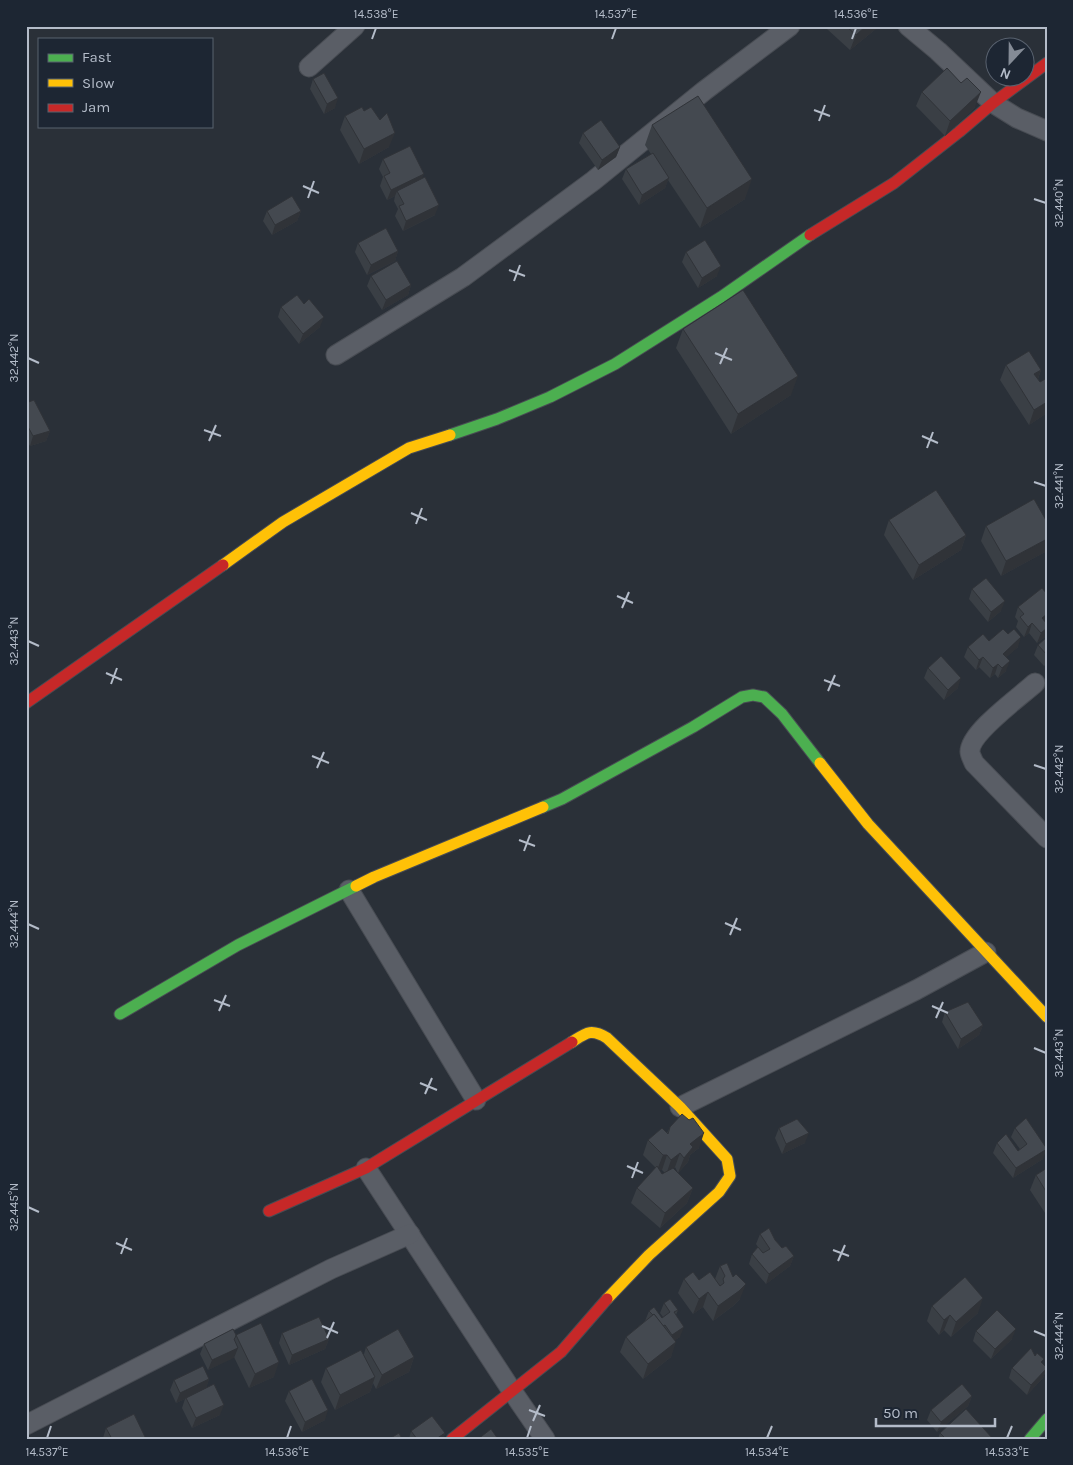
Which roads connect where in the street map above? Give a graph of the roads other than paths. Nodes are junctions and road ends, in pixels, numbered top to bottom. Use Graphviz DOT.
graph roads {
  1 [pos="355,26"];
  2 [pos="790,26"];
  3 [pos="908,26"];
  4 [pos="1047,63"];
  5 [pos="309,67"];
  6 [pos="993,103"];
  7 [pos="1047,131"];
  8 [pos="336,355"];
  9 [pos="1035,683"];
  10 [pos="26,703"];
  11 [pos="1047,838"];
  12 [pos="349,890"];
  13 [pos="986,952"];
  14 [pos="120,1014"];
  15 [pos="1047,1017"];
  16 [pos="476,1100"];
  17 [pos="680,1107"];
  18 [pos="366,1168"];
  19 [pos="269,1211"];
  20 [pos="410,1234"];
  21 [pos="512,1391"];
  22 [pos="1047,1419"];
  23 [pos="26,1425"];
  24 [pos="452,1439"];
  25 [pos="545,1439"];
  26 [pos="1030,1439"];
  1 -- 5 [label="street"];
  2 -- 8 [label="street"];
  3 -- 6 [label="street"];
  4 -- 6 [label="street"];
  6 -- 7 [label="street"];
  6 -- 10 [label="street"];
  9 -- 11 [label="street"];
  12 -- 13 [label="street"];
  12 -- 14 [label="street"];
  12 -- 16 [label="street"];
  13 -- 15 [label="street"];
  13 -- 17 [label="street"];
  16 -- 17 [label="street"];
  16 -- 18 [label="street"];
  17 -- 21 [label="street"];
  18 -- 19 [label="street"];
  18 -- 20 [label="street"];
  20 -- 21 [label="street"];
  20 -- 23 [label="street"];
  21 -- 24 [label="street"];
  21 -- 25 [label="street"];
  22 -- 26 [label="street"];
}
